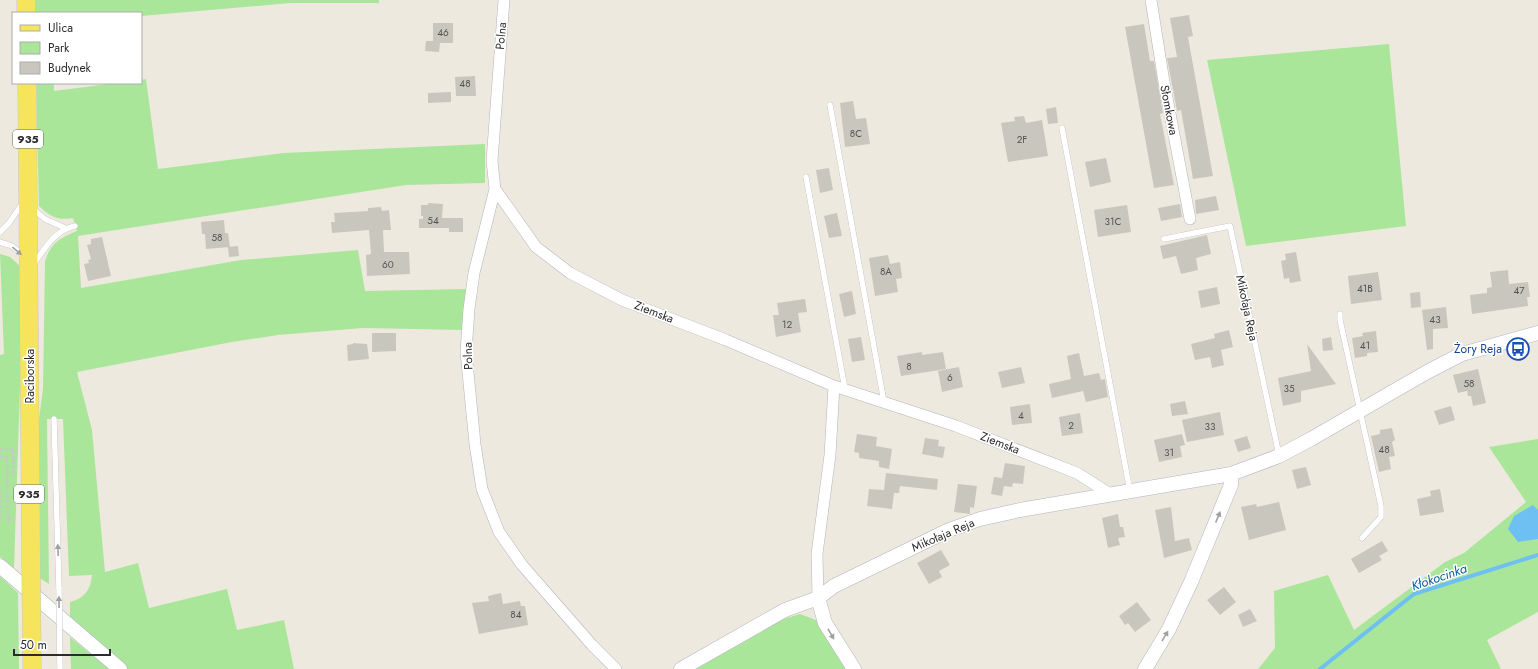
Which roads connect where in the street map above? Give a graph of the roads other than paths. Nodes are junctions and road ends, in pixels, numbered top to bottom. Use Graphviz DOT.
graph roads {
  1 [pos="26,0"];
  2 [pos="504,0"];
  3 [pos="1151,0"];
  4 [pos="26,12"];
  5 [pos="27,84"];
  6 [pos="830,105"];
  7 [pos="1062,128"];
  8 [pos="806,177"];
  9 [pos="496,189"];
  10 [pos="28,200"];
  11 [pos="1190,219"];
  12 [pos="74,226"];
  13 [pos="65,228"];
  14 [pos="0,232"];
  15 [pos="1164,240"];
  16 [pos="0,242"];
  17 [pos="29,266"];
  18 [pos="1340,314"];
  19 [pos="1538,332"];
  20 [pos="834,386"];
  21 [pos="845,390"];
  22 [pos="884,402"];
  23 [pos="1359,412"];
  24 [pos="54,419"];
  25 [pos="1279,456"];
  26 [pos="1232,474"];
  27 [pos="1130,491"];
  28 [pos="1110,494"];
  29 [pos="1362,538"];
  30 [pos="0,566"];
  31 [pos="818,598"];
  32 [pos="32,669"];
  33 [pos="60,669"];
  34 [pos="120,669"];
  35 [pos="616,669"];
  36 [pos="681,669"];
  37 [pos="854,669"];
  38 [pos="1145,669"];
  1 -- 4 [label="main road"];
  2 -- 9 [label="street, Polna"];
  3 -- 11 [label="street, Słomkowa"];
  5 -- 10 [label="main road, Raciborska / 935"];
  6 -- 22 [label="lane"];
  7 -- 27 [label="lane"];
  8 -- 21 [label="lane"];
  9 -- 20 [label="street, Ziemska"];
  9 -- 35 [label="street, Polna"];
  10 -- 13 [label="lane"];
  10 -- 14 [label="lane"];
  10 -- 17 [label="main road, Raciborska / 935"];
  12 -- 13 [label="lane"];
  13 -- 17 [label="lane"];
  15 -- 25 [label="lane, Mikołaja Reja"];
  16 -- 17 [label="lane, one-way"];
  17 -- 32 [label="main road, Raciborska / 935, bridge"];
  18 -- 23 [label="lane"];
  19 -- 23 [label="street, Mikołaja Reja"];
  20 -- 21 [label="street, Ziemska"];
  20 -- 31 [label="street"];
  21 -- 22 [label="street, Ziemska"];
  22 -- 28 [label="street, Ziemska"];
  23 -- 25 [label="street, Mikołaja Reja"];
  23 -- 29 [label="lane"];
  33 -- 24 [label="lane, one-way, bridge"];
  25 -- 26 [label="street, Mikołaja Reja"];
  26 -- 27 [label="street, Mikołaja Reja"];
  38 -- 26 [label="street, one-way"];
  27 -- 28 [label="street, Mikołaja Reja"];
  28 -- 31 [label="street, Mikołaja Reja"];
  30 -- 34 [label="street"];
  31 -- 36 [label="street, Mikołaja Reja"];
  31 -- 37 [label="street, one-way"];
}
